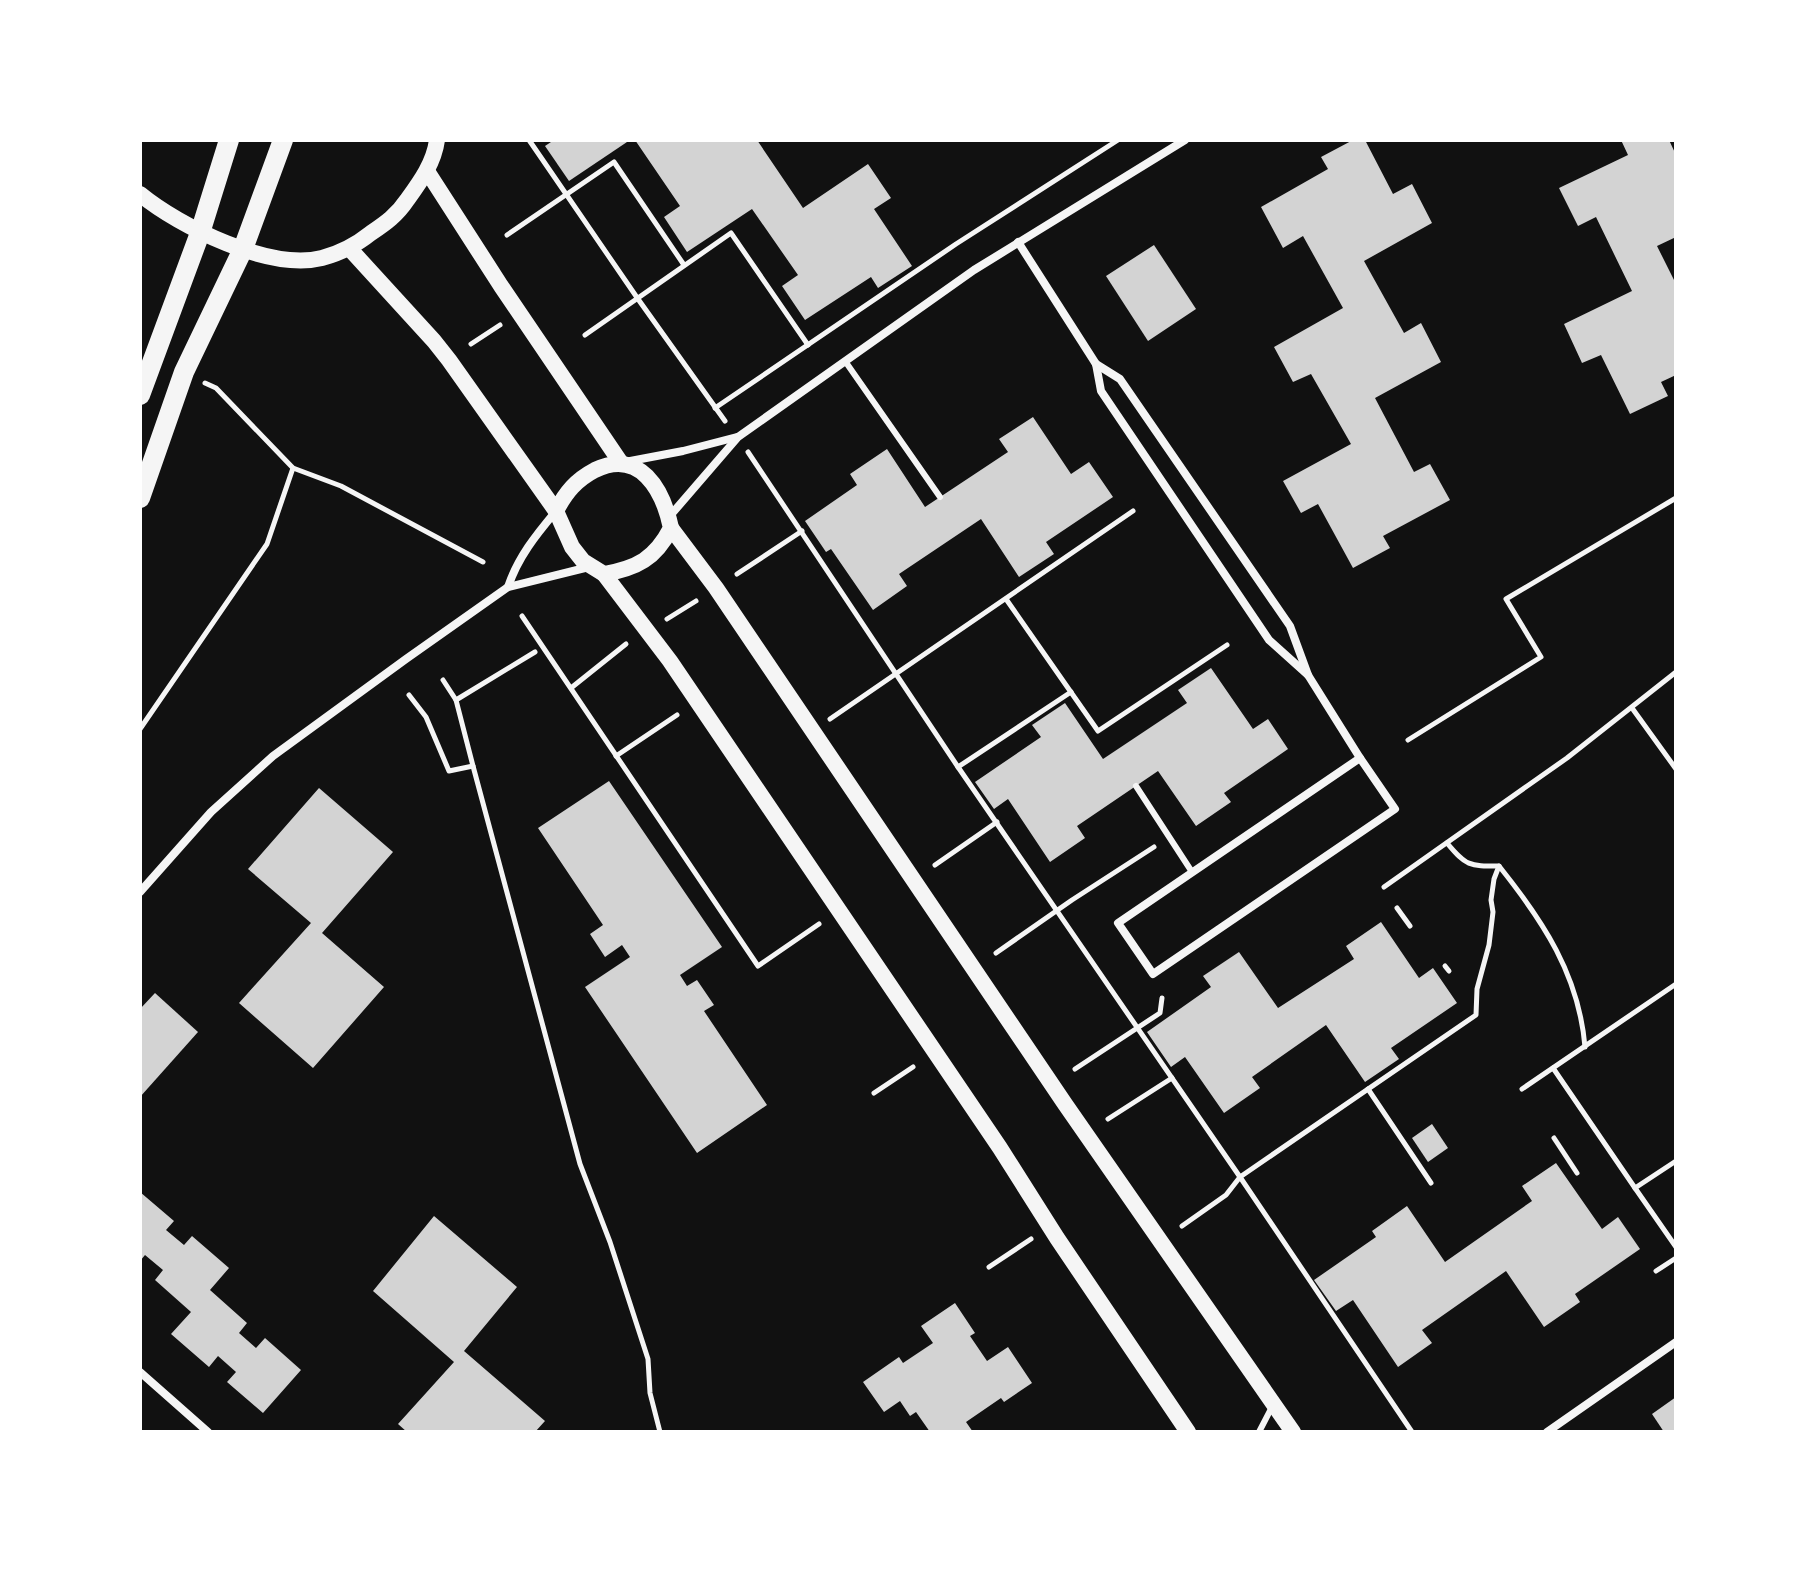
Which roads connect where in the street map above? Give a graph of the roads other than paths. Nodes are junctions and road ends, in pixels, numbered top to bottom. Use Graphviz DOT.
graph roads {
  1 [pos="229,140"];
  2 [pos="283,140"];
  3 [pos="437,140"];
  4 [pos="1185,140"];
  5 [pos="427,171"];
  6 [pos="140,194"];
  7 [pos="200,233"];
  8 [pos="1018,242"];
  9 [pos="243,249"];
  10 [pos="350,249"];
  11 [pos="845,361"];
  12 [pos="1096,364"];
  13 [pos="140,395"];
  14 [pos="738,437"];
  15 [pos="621,463"];
  16 [pos="940,497"];
  17 [pos="140,498"];
  18 [pos="556,511"];
  19 [pos="670,523"];
  20 [pos="597,570"];
  21 [pos="508,587"];
  22 [pos="1308,675"];
  23 [pos="1360,758"];
  24 [pos="1136,786"];
  25 [pos="1192,872"];
  26 [pos="140,892"];
  27 [pos="1676,1342"];
  28 [pos="140,1372"];
  29 [pos="1273,1404"];
  30 [pos="208,1432"];
  31 [pos="1188,1432"];
  32 [pos="1259,1432"];
  33 [pos="1293,1432"];
  34 [pos="1547,1432"];
  1 -- 7 [label="main road"];
  2 -- 9 [label="main road"];
  3 -- 5 [label="main road"];
  4 -- 8 [label="street"];
  5 -- 10 [label="main road"];
  5 -- 15 [label="main road"];
  6 -- 7 [label="main road"];
  7 -- 9 [label="main road"];
  7 -- 13 [label="main road"];
  8 -- 11 [label="street"];
  8 -- 12 [label="street"];
  9 -- 10 [label="main road"];
  9 -- 17 [label="main road"];
  10 -- 18 [label="main road"];
  11 -- 14 [label="street"];
  11 -- 16 [label="lane"];
  12 -- 22 [label="street"];
  12 -- 22 [label="street"];
  14 -- 15 [label="street"];
  14 -- 19 [label="street"];
  15 -- 18 [label="main road"];
  15 -- 19 [label="main road"];
  18 -- 20 [label="main road"];
  18 -- 21 [label="street"];
  19 -- 20 [label="main road"];
  19 -- 29 [label="main road"];
  20 -- 21 [label="street"];
  20 -- 31 [label="main road"];
  21 -- 26 [label="street"];
  22 -- 23 [label="street"];
  23 -- 25 [label="street"];
  23 -- 25 [label="street"];
  24 -- 25 [label="lane"];
  27 -- 34 [label="street"];
  28 -- 30 [label="street"];
  29 -- 32 [label="lane"];
  29 -- 33 [label="main road"];
}
